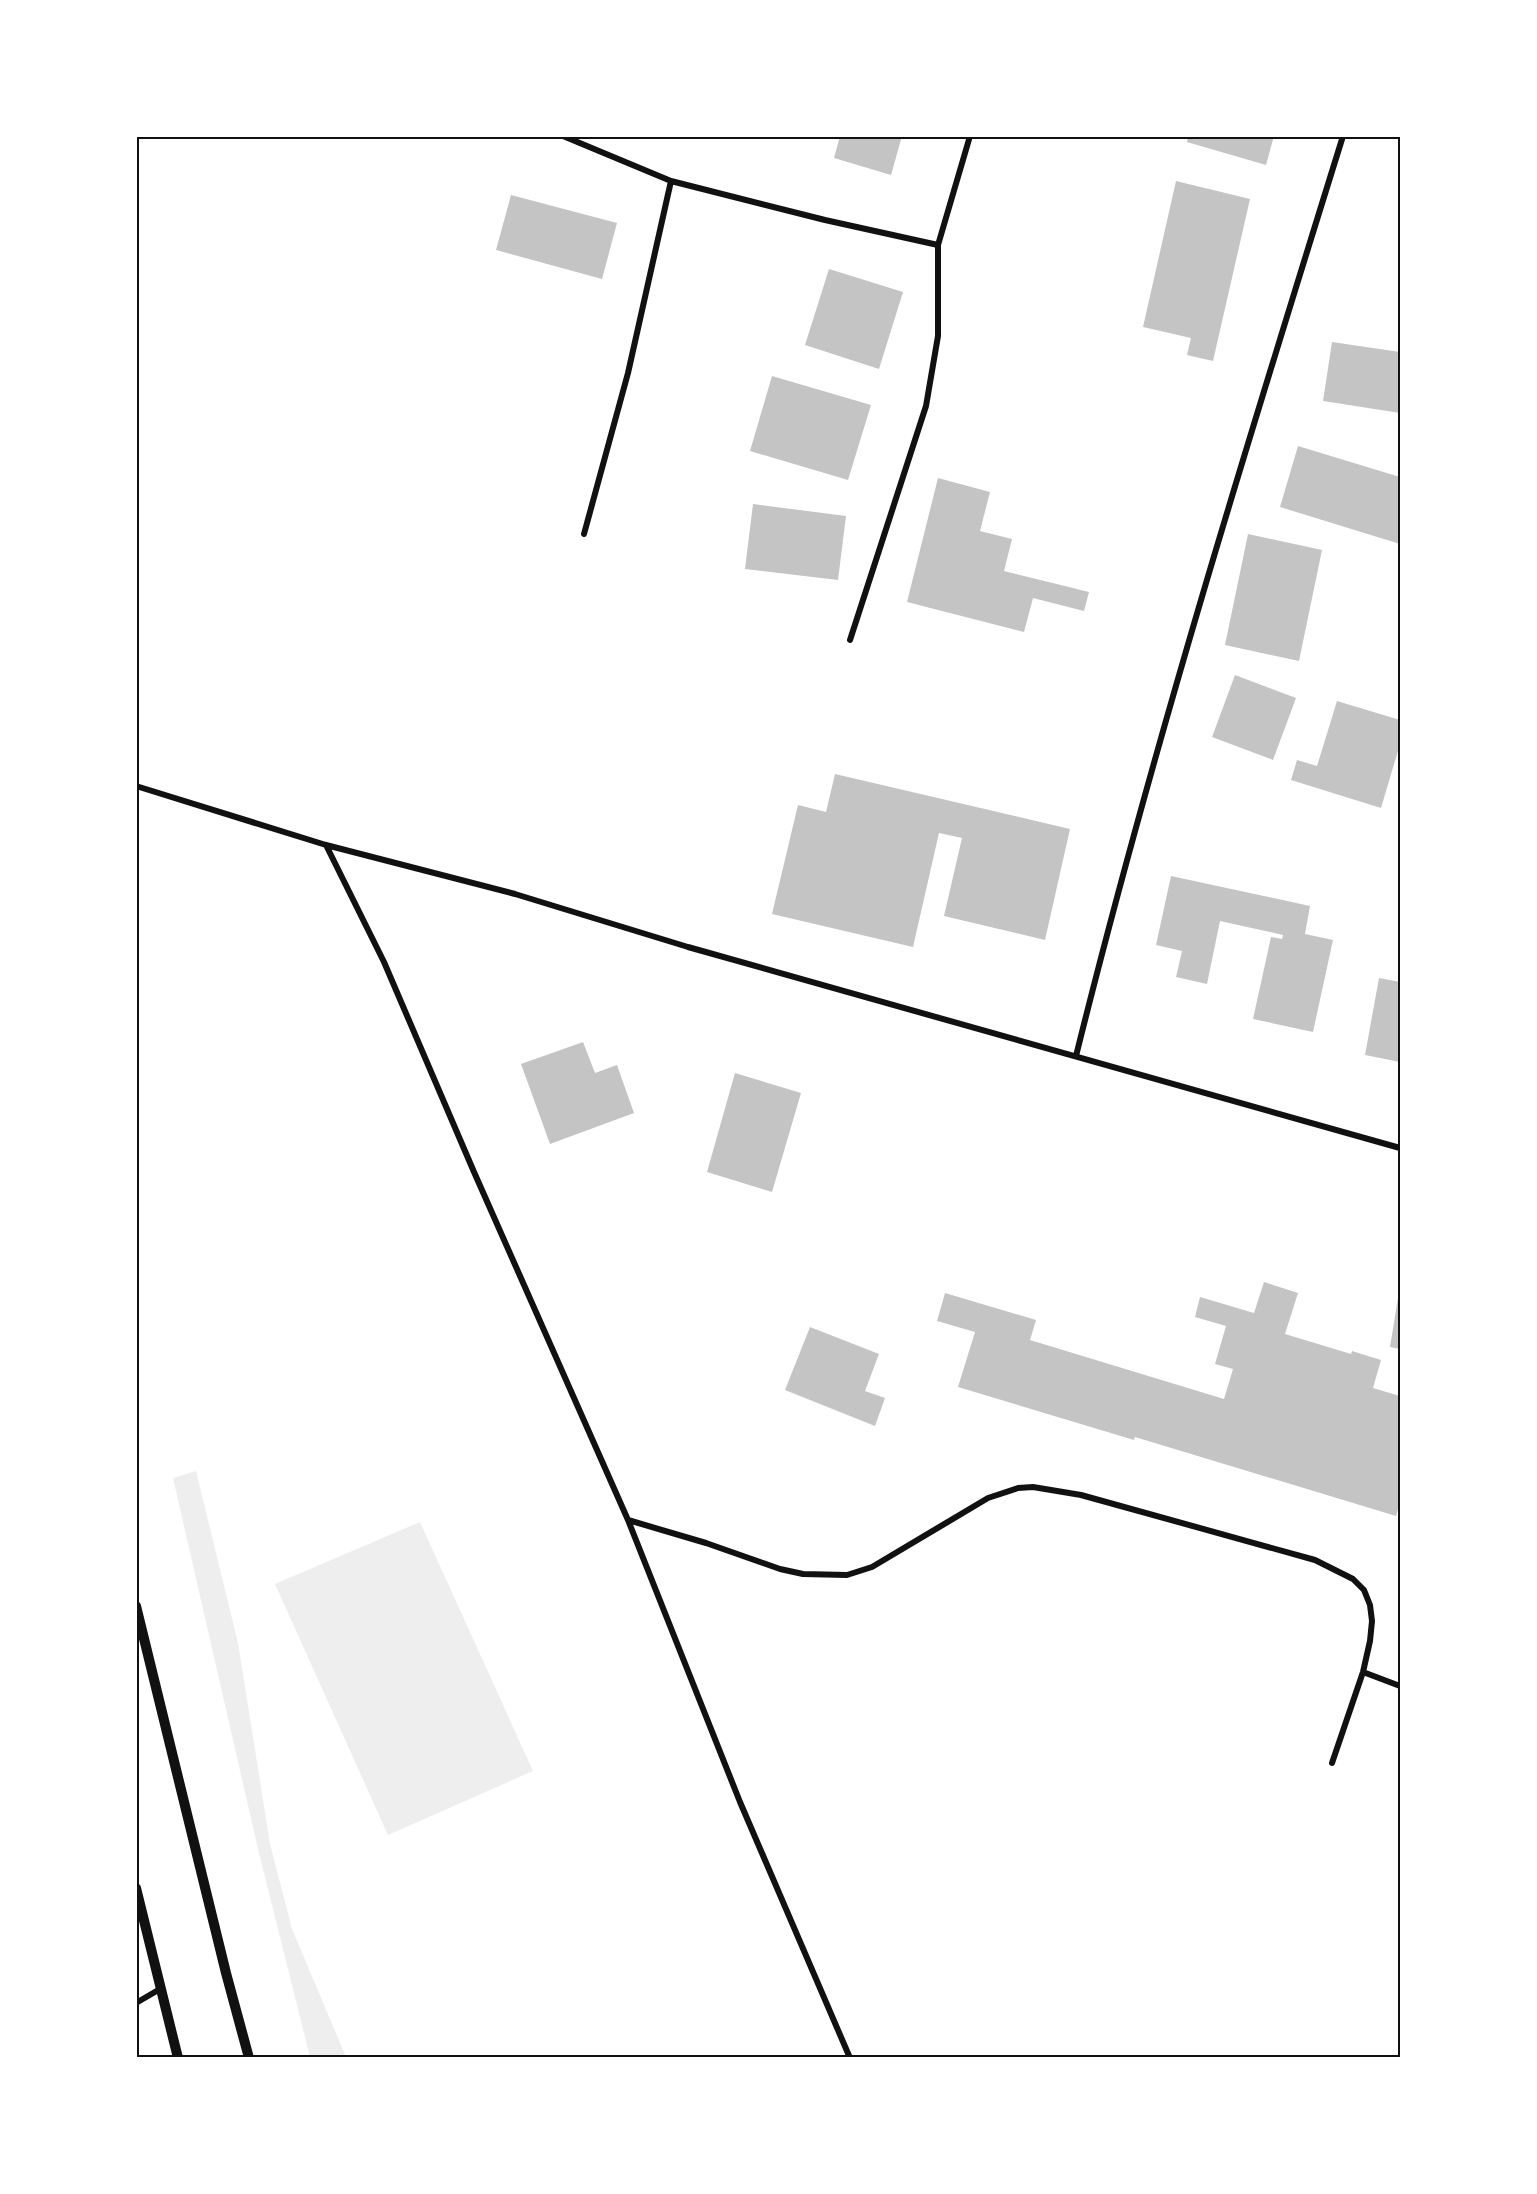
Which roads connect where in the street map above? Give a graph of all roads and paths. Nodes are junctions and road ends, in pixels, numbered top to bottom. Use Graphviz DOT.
graph roads {
  1 [pos="563,136"];
  2 [pos="970,136"];
  3 [pos="1343,136"];
  4 [pos="671,181"];
  5 [pos="938,245"];
  6 [pos="584,534"];
  7 [pos="850,640"];
  8 [pos="136,786"];
  9 [pos="326,845"];
  10 [pos="1076,1056"];
  11 [pos="1401,1148"];
  12 [pos="628,1520"];
  13 [pos="136,1606"];
  14 [pos="1363,1672"];
  15 [pos="1401,1686"];
  16 [pos="1332,1762"];
  17 [pos="136,1888"];
  18 [pos="160,1989"];
  19 [pos="136,2003"];
  20 [pos="178,2058"];
  21 [pos="249,2058"];
  22 [pos="850,2058"];
  1 -- 4 [label="street"];
  2 -- 5 [label="street"];
  3 -- 10 [label="street"];
  4 -- 5 [label="street"];
  4 -- 6 [label="street"];
  5 -- 7 [label="street"];
  8 -- 9 [label="street"];
  9 -- 10 [label="street"];
  9 -- 12 [label="street"];
  10 -- 11 [label="street"];
  12 -- 14 [label="street"];
  12 -- 22 [label="street"];
  13 -- 21 [label="street"];
  14 -- 15 [label="street"];
  14 -- 16 [label="street"];
  17 -- 18 [label="street"];
  18 -- 19 [label="street"];
  18 -- 20 [label="street"];
}
